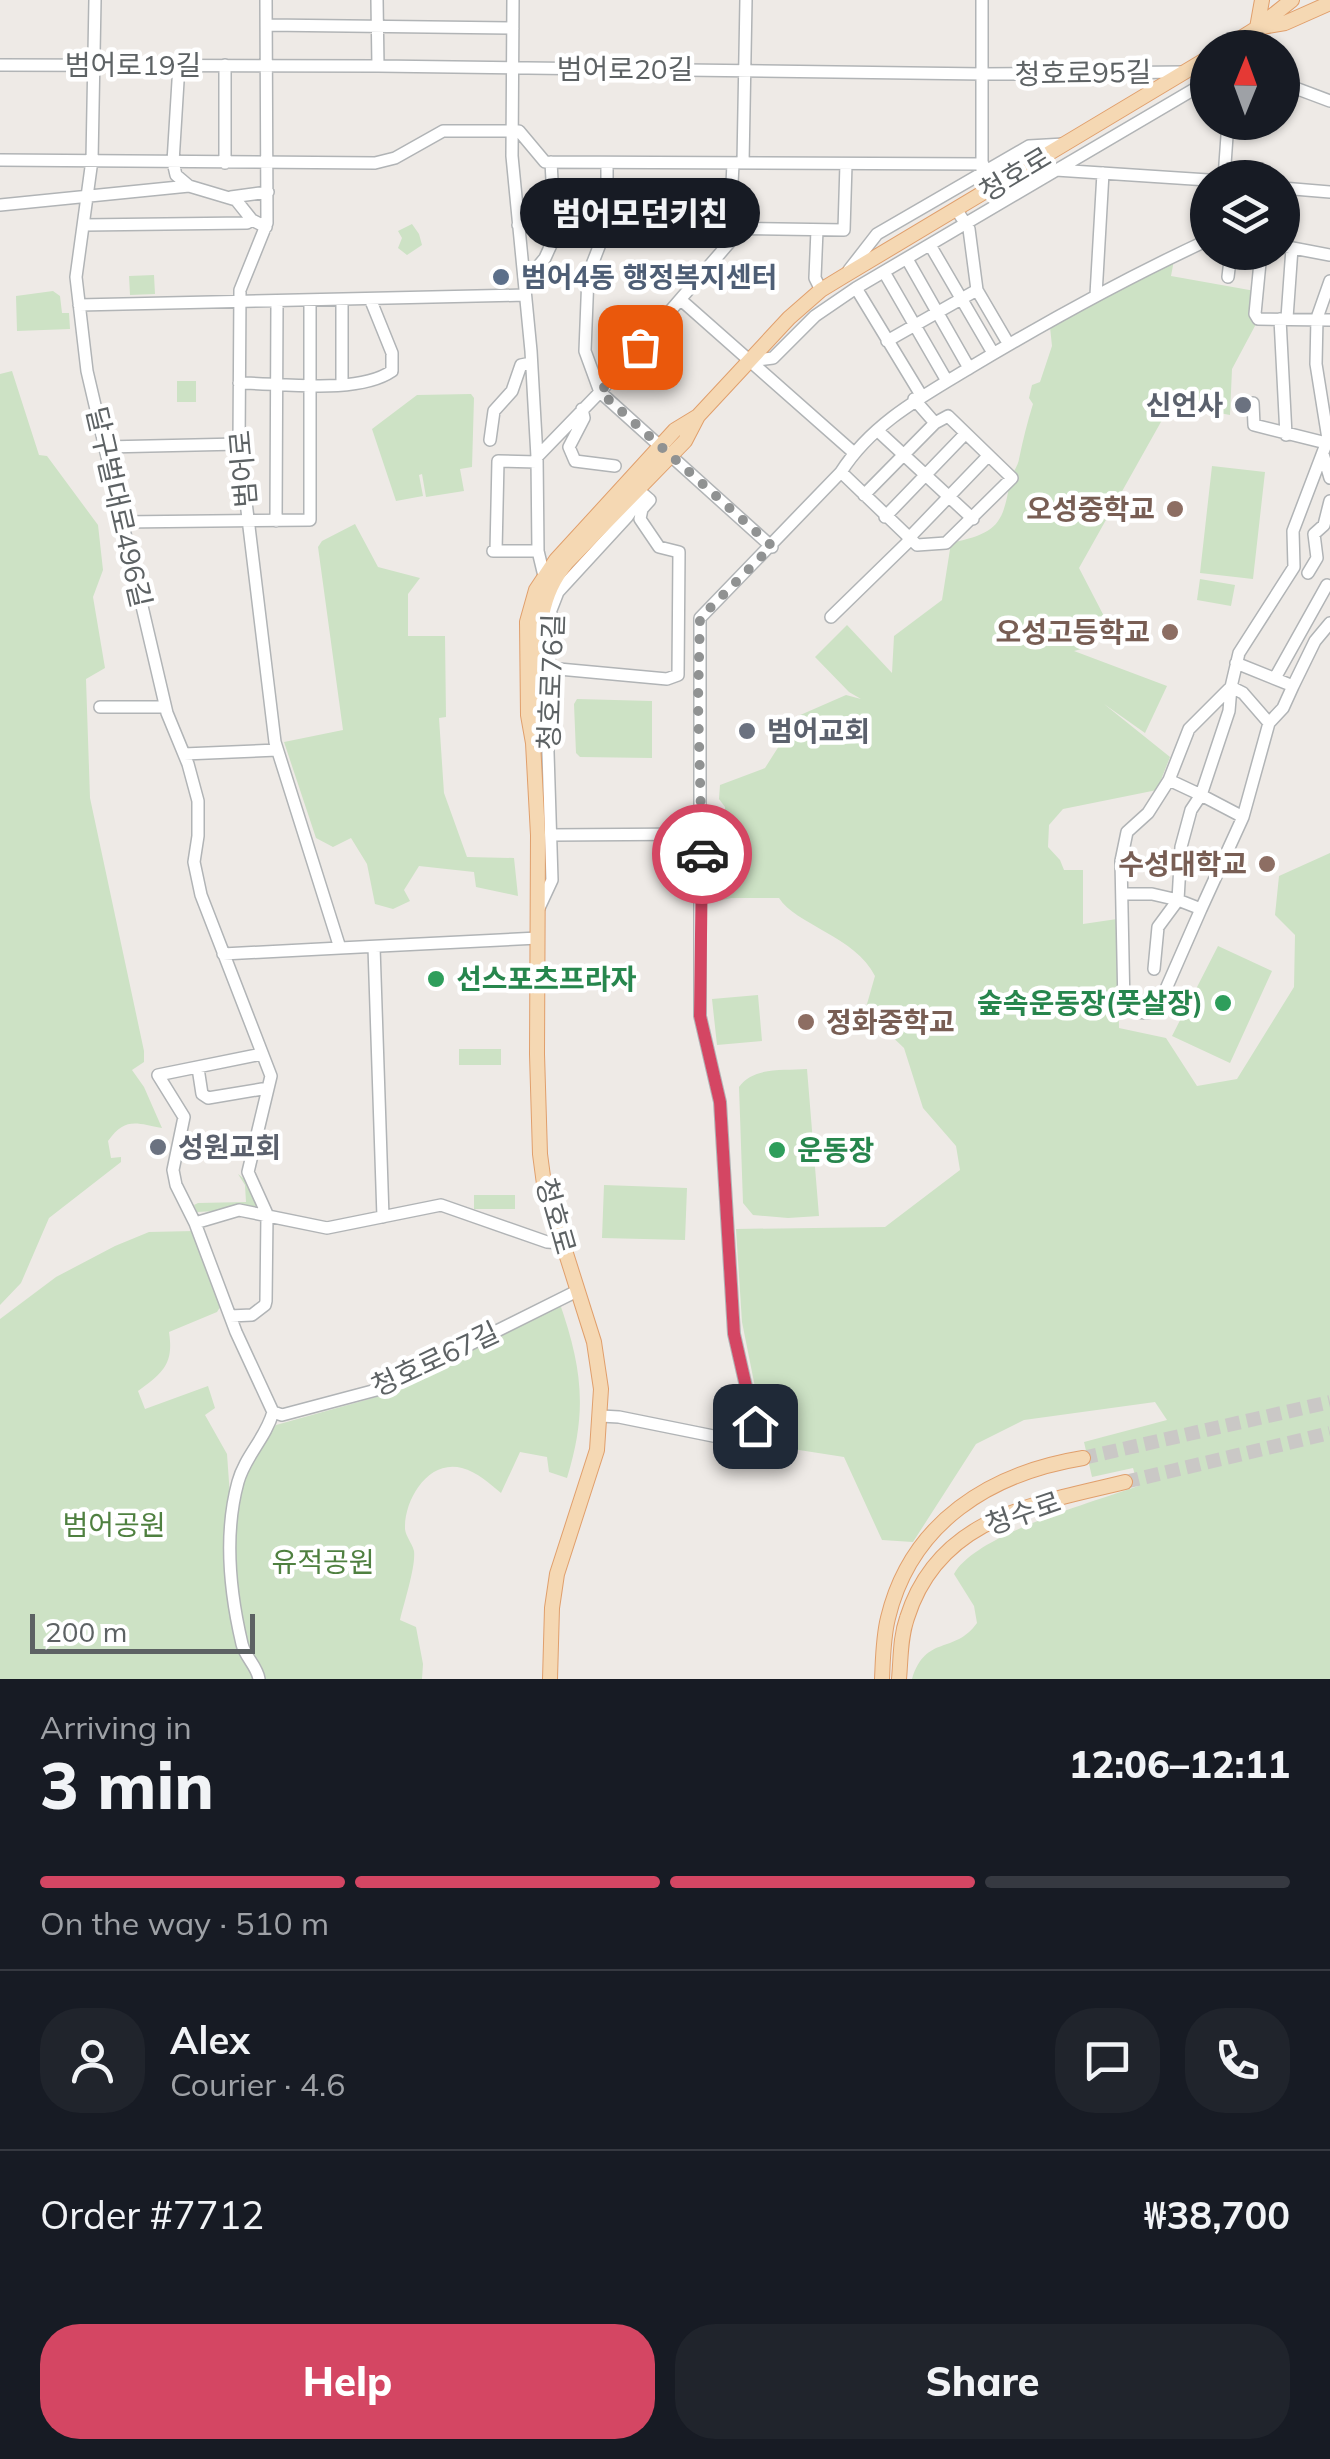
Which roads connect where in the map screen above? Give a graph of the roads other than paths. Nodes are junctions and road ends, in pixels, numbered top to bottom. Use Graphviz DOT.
graph roads {
  1 [pos="95,0"];
  2 [pos="266,0"];
  3 [pos="377,0"];
  4 [pos="513,0"];
  5 [pos="746,0"];
  6 [pos="982,0"];
  7 [pos="1262,0"];
  8 [pos="1292,0"];
  9 [pos="1330,3"];
  10 [pos="376,24"];
  11 [pos="267,25"];
  12 [pos="513,28"];
  13 [pos="1256,28"];
  14 [pos="1253,30"];
  15 [pos="178,64"];
  16 [pos="0,65"];
  17 [pos="93,65"];
  18 [pos="225,65"];
  19 [pos="266,65"];
  20 [pos="378,66"];
  21 [pos="513,68"];
  22 [pos="1190,68"];
  23 [pos="744,69"];
  24 [pos="1183,72"];
  25 [pos="983,74"];
  26 [pos="1300,90"];
  27 [pos="1190,92"];
  28 [pos="1330,101"];
  29 [pos="512,130"];
  30 [pos="1064,144"];
  31 [pos="0,160"];
  32 [pos="92,160"];
  33 [pos="173,162"];
  34 [pos="268,162"];
  35 [pos="551,162"];
  36 [pos="226,163"];
  37 [pos="607,163"];
  38 [pos="738,164"];
  39 [pos="846,164"];
  40 [pos="982,170"];
  41 [pos="1056,170"];
  42 [pos="1103,174"];
  43 [pos="1190,179"];
  44 [pos="189,186"];
  45 [pos="1300,190"];
  46 [pos="268,192"];
  47 [pos="1330,192"];
  48 [pos="88,197"];
  49 [pos="231,198"];
  50 [pos="0,205"];
  51 [pos="956,209"];
  52 [pos="252,220"];
  53 [pos="84,225"];
  54 [pos="518,225"];
  55 [pos="966,225"];
  56 [pos="556,226"];
  57 [pos="607,226"];
  58 [pos="266,227"];
  59 [pos="730,228"];
  60 [pos="817,230"];
  61 [pos="930,245"];
  62 [pos="1190,249"];
  63 [pos="1300,249"];
  64 [pos="1330,255"];
  65 [pos="907,258"];
  66 [pos="1229,270"];
  67 [pos="1260,270"];
  68 [pos="1286,270"];
  69 [pos="884,272"];
  70 [pos="532,274"];
  71 [pos="844,276"];
  72 [pos="1228,277"];
  73 [pos="1330,280"];
  74 [pos="856,288"];
  75 [pos="822,290"];
  76 [pos="977,290"];
  77 [pos="526,295"];
  78 [pos="1096,295"];
  79 [pos="681,300"];
  80 [pos="962,300"];
  81 [pos="310,301"];
  82 [pos="342,301"];
  83 [pos="371,301"];
  84 [pos="241,302"];
  85 [pos="277,302"];
  86 [pos="79,305"];
  87 [pos="937,314"];
  88 [pos="1283,318"];
  89 [pos="1323,319"];
  90 [pos="914,327"];
  91 [pos="887,340"];
  92 [pos="1008,343"];
  93 [pos="993,353"];
  94 [pos="749,361"];
  95 [pos="532,363"];
  96 [pos="969,368"];
  97 [pos="947,381"];
  98 [pos="239,383"];
  99 [pos="277,384"];
  100 [pos="312,384"];
  101 [pos="342,384"];
  102 [pos="600,392"];
  103 [pos="918,397"];
  104 [pos="1252,402"];
  105 [pos="582,409"];
  106 [pos="935,423"];
  107 [pos="878,430"];
  108 [pos="965,434"];
  109 [pos="1286,435"];
  110 [pos="490,440"];
  111 [pos="238,444"];
  112 [pos="1326,446"];
  113 [pos="106,447"];
  114 [pos="665,451"];
  115 [pos="853,452"];
  116 [pos="904,454"];
  117 [pos="988,456"];
  118 [pos="538,460"];
  119 [pos="616,466"];
  120 [pos="841,472"];
  121 [pos="928,476"];
  122 [pos="1330,478"];
  123 [pos="641,491"];
  124 [pos="864,495"];
  125 [pos="950,496"];
  126 [pos="1330,501"];
  127 [pos="885,517"];
  128 [pos="972,519"];
  129 [pos="276,521"];
  130 [pos="122,522"];
  131 [pos="247,522"];
  132 [pos="909,540"];
  133 [pos="772,546"];
  134 [pos="538,551"];
  135 [pos="1294,567"];
  136 [pos="1308,573"];
  137 [pos="544,576"];
  138 [pos="1328,586"];
  139 [pos="680,614"];
  140 [pos="831,617"];
  141 [pos="700,618"];
  142 [pos="1330,623"];
  143 [pos="1236,663"];
  144 [pos="548,668"];
  145 [pos="1275,678"];
  146 [pos="1293,686"];
  147 [pos="1231,687"];
  148 [pos="100,707"];
  149 [pos="165,707"];
  150 [pos="1269,723"];
  151 [pos="533,743"];
  152 [pos="277,750"];
  153 [pos="184,754"];
  154 [pos="1169,780"];
  155 [pos="1201,795"];
  156 [pos="1243,818"];
  157 [pos="702,834"];
  158 [pos="551,835"];
  159 [pos="1122,894"];
  160 [pos="1178,900"];
  161 [pos="539,908"];
  162 [pos="1201,908"];
  163 [pos="538,938"];
  164 [pos="374,947"];
  165 [pos="340,948"];
  166 [pos="224,954"];
  167 [pos="1154,969"];
  168 [pos="262,1054"];
  169 [pos="198,1068"];
  170 [pos="268,1088"];
  171 [pos="266,1214"];
  172 [pos="382,1217"];
  173 [pos="195,1223"];
  174 [pos="562,1243"];
  175 [pos="577,1291"];
  176 [pos="230,1316"];
  177 [pos="273,1412"];
  178 [pos="601,1416"];
  179 [pos="1083,1458"];
  180 [pos="1125,1482"];
  181 [pos="259,1679"];
  182 [pos="550,1679"];
  183 [pos="882,1679"];
  184 [pos="898,1679"];
  1 -- 17 [label="street, 달구벌대로496길"];
  2 -- 11 [label="street, 범어로"];
  3 -- 10 [label="street"];
  4 -- 12 [label="street"];
  5 -- 23 [label="street"];
  6 -- 25 [label="street"];
  7 -- 13 [label="main road"];
  8 -- 13 [label="main road"];
  9 -- 13 [label="main road"];
  10 -- 11 [label="street"];
  10 -- 12 [label="street"];
  10 -- 20 [label="street"];
  11 -- 19 [label="street, 범어로"];
  12 -- 21 [label="street"];
  13 -- 14 [label="main road"];
  15 -- 17 [label="street, 범어로19길"];
  15 -- 18 [label="street, 범어로19길"];
  15 -- 33 [label="street"];
  16 -- 17 [label="street, 범어로19길"];
  17 -- 32 [label="street, 달구벌대로496길"];
  18 -- 19 [label="street, 범어로19길"];
  18 -- 36 [label="street"];
  19 -- 20 [label="street, 범어로20길"];
  19 -- 34 [label="street, 범어로"];
  20 -- 21 [label="street, 범어로20길"];
  21 -- 23 [label="street, 범어로20길"];
  21 -- 29 [label="street"];
  22 -- 24 [label="main road, 청호로"];
  23 -- 25 [label="street, 범어로20길"];
  23 -- 38 [label="street"];
  24 -- 25 [label="street, 청호로95길"];
  24 -- 30 [label="main road, 청호로"];
  25 -- 40 [label="street"];
  26 -- 28 [label="street"];
  27 -- 41 [label="street"];
  29 -- 34 [label="street"];
  29 -- 35 [label="street"];
  29 -- 54 [label="street"];
  30 -- 40 [label="street"];
  30 -- 51 [label="main road, 청호로"];
  31 -- 32 [label="street"];
  32 -- 33 [label="street"];
  32 -- 48 [label="street, 달구벌대로496길"];
  33 -- 36 [label="street"];
  33 -- 44 [label="street"];
  34 -- 36 [label="street"];
  34 -- 46 [label="street, 범어로"];
  35 -- 37 [label="street"];
  35 -- 56 [label="street"];
  37 -- 38 [label="street"];
  37 -- 57 [label="street"];
  38 -- 39 [label="street"];
  38 -- 59 [label="street"];
  39 -- 40 [label="street"];
  39 -- 60 [label="street"];
  40 -- 71 [label="street"];
  41 -- 42 [label="street"];
  41 -- 55 [label="street"];
  42 -- 43 [label="street"];
  42 -- 78 [label="street"];
  44 -- 48 [label="street"];
  44 -- 49 [label="street"];
  45 -- 47 [label="street"];
  46 -- 49 [label="street"];
  46 -- 58 [label="street, 범어로"];
  48 -- 50 [label="street"];
  48 -- 53 [label="street, 달구벌대로496길"];
  49 -- 52 [label="street"];
  51 -- 55 [label="street"];
  51 -- 71 [label="main road, 청호로"];
  52 -- 53 [label="street"];
  52 -- 58 [label="street"];
  53 -- 86 [label="street, 달구벌대로496길"];
  54 -- 56 [label="street"];
  54 -- 77 [label="street"];
  55 -- 61 [label="street"];
  55 -- 76 [label="street"];
  56 -- 57 [label="street"];
  56 -- 70 [label="street"];
  57 -- 59 [label="street"];
  57 -- 102 [label="street"];
  58 -- 84 [label="street, 범어로"];
  59 -- 60 [label="street"];
  59 -- 79 [label="street"];
  60 -- 75 [label="street"];
  61 -- 65 [label="street"];
  61 -- 80 [label="street"];
  62 -- 78 [label="street"];
  63 -- 64 [label="street"];
  65 -- 69 [label="street"];
  65 -- 87 [label="street"];
  66 -- 72 [label="street"];
  67 -- 88 [label="street"];
  68 -- 88 [label="street"];
  69 -- 74 [label="street"];
  69 -- 90 [label="street"];
  71 -- 75 [label="main road, 청호로"];
  73 -- 89 [label="street"];
  74 -- 91 [label="street"];
  74 -- 94 [label="street"];
  75 -- 94 [label="main road, 청호로"];
  76 -- 80 [label="street"];
  76 -- 92 [label="street"];
  77 -- 83 [label="street"];
  77 -- 95 [label="street"];
  78 -- 92 [label="street"];
  79 -- 94 [label="street"];
  79 -- 102 [label="street"];
  80 -- 87 [label="street"];
  80 -- 93 [label="street"];
  81 -- 82 [label="street"];
  81 -- 85 [label="street"];
  81 -- 100 [label="street"];
  82 -- 83 [label="street"];
  82 -- 101 [label="street"];
  83 -- 101 [label="street"];
  84 -- 85 [label="street"];
  84 -- 86 [label="street"];
  84 -- 98 [label="street, 범어로"];
  85 -- 99 [label="street"];
  86 -- 113 [label="street, 달구벌대로496길"];
  87 -- 90 [label="street"];
  87 -- 96 [label="street"];
  88 -- 89 [label="street"];
  88 -- 109 [label="street"];
  89 -- 112 [label="street"];
  90 -- 91 [label="street"];
  90 -- 97 [label="street"];
  91 -- 103 [label="street"];
  92 -- 93 [label="street"];
  93 -- 96 [label="street"];
  94 -- 114 [label="main road, 청호로"];
  94 -- 115 [label="street"];
  95 -- 110 [label="street"];
  95 -- 118 [label="street"];
  96 -- 97 [label="street"];
  97 -- 103 [label="street"];
  98 -- 99 [label="street"];
  98 -- 111 [label="street, 범어로"];
  99 -- 100 [label="street"];
  99 -- 129 [label="street"];
  100 -- 101 [label="street"];
  100 -- 129 [label="street"];
  102 -- 105 [label="street"];
  102 -- 114 [label="street"];
  103 -- 106 [label="street"];
  103 -- 107 [label="street"];
  104 -- 109 [label="street"];
  105 -- 118 [label="street"];
  105 -- 119 [label="street"];
  106 -- 108 [label="street"];
  106 -- 116 [label="street"];
  107 -- 115 [label="street"];
  107 -- 116 [label="street"];
  108 -- 117 [label="street"];
  108 -- 121 [label="street"];
  109 -- 112 [label="street"];
  111 -- 113 [label="street"];
  111 -- 131 [label="street, 범어로"];
  112 -- 122 [label="street"];
  112 -- 135 [label="street"];
  113 -- 130 [label="street, 달구벌대로496길"];
  114 -- 123 [label="main road, 청호로"];
  114 -- 133 [label="street"];
  114 -- 137 [label="main road, 청호로"];
  115 -- 120 [label="street"];
  116 -- 121 [label="street"];
  116 -- 124 [label="street"];
  117 -- 125 [label="street"];
  117 -- 128 [label="street"];
  118 -- 134 [label="street"];
  118 -- 134 [label="street"];
  120 -- 124 [label="street"];
  120 -- 133 [label="street"];
  121 -- 125 [label="street"];
  121 -- 127 [label="street"];
  123 -- 139 [label="street"];
  123 -- 144 [label="street, 청호로76길"];
  123 -- 151 [label="main road, 청호로"];
  124 -- 127 [label="street"];
  125 -- 128 [label="street"];
  125 -- 132 [label="street"];
  126 -- 136 [label="street"];
  127 -- 132 [label="street"];
  128 -- 132 [label="street"];
  129 -- 131 [label="street"];
  130 -- 131 [label="street"];
  130 -- 149 [label="street, 달구벌대로496길"];
  131 -- 152 [label="street, 범어로"];
  132 -- 140 [label="street"];
  133 -- 141 [label="street"];
  134 -- 137 [label="street"];
  135 -- 136 [label="street"];
  135 -- 143 [label="street"];
  136 -- 138 [label="street"];
  137 -- 151 [label="main road, 청호로"];
  138 -- 145 [label="street"];
  139 -- 141 [label="street"];
  139 -- 144 [label="street"];
  141 -- 157 [label="street"];
  142 -- 146 [label="street"];
  143 -- 145 [label="street"];
  143 -- 147 [label="street"];
  144 -- 158 [label="street, 청호로76길"];
  145 -- 146 [label="street"];
  146 -- 150 [label="street"];
  147 -- 150 [label="street"];
  147 -- 154 [label="street"];
  147 -- 155 [label="street"];
  148 -- 149 [label="street"];
  149 -- 153 [label="street, 달구벌대로496길"];
  150 -- 156 [label="street"];
  151 -- 161 [label="main road, 청호로"];
  152 -- 153 [label="street"];
  152 -- 165 [label="street, 범어로"];
  153 -- 166 [label="street, 달구벌대로496길"];
  154 -- 155 [label="street"];
  154 -- 159 [label="street"];
  155 -- 156 [label="street"];
  155 -- 160 [label="street"];
  156 -- 162 [label="street"];
  157 -- 158 [label="street"];
  157 -- 178 [label="street"];
  158 -- 161 [label="street, 청호로76길"];
  159 -- 160 [label="street"];
  159 -- 162 [label="street"];
  160 -- 162 [label="street"];
  160 -- 167 [label="street"];
  161 -- 163 [label="main road, 청호로"];
  163 -- 164 [label="street"];
  163 -- 174 [label="main road, 청호로"];
  164 -- 165 [label="street"];
  164 -- 172 [label="street"];
  165 -- 166 [label="street"];
  166 -- 168 [label="street, 달구벌대로496길"];
  168 -- 169 [label="street"];
  168 -- 170 [label="street, 달구벌대로496길"];
  169 -- 170 [label="street"];
  169 -- 173 [label="street"];
  170 -- 171 [label="street"];
  171 -- 172 [label="street"];
  171 -- 173 [label="street"];
  171 -- 176 [label="street"];
  172 -- 174 [label="street"];
  173 -- 176 [label="street"];
  174 -- 175 [label="main road, 청호로"];
  175 -- 177 [label="street, 청호로67길"];
  175 -- 178 [label="main road, 청호로"];
  176 -- 177 [label="street"];
  177 -- 181 [label="street"];
  178 -- 182 [label="main road, 청호로"];
  179 -- 183 [label="main road, 청수로"];
  180 -- 184 [label="main road, 청수로"];
}
